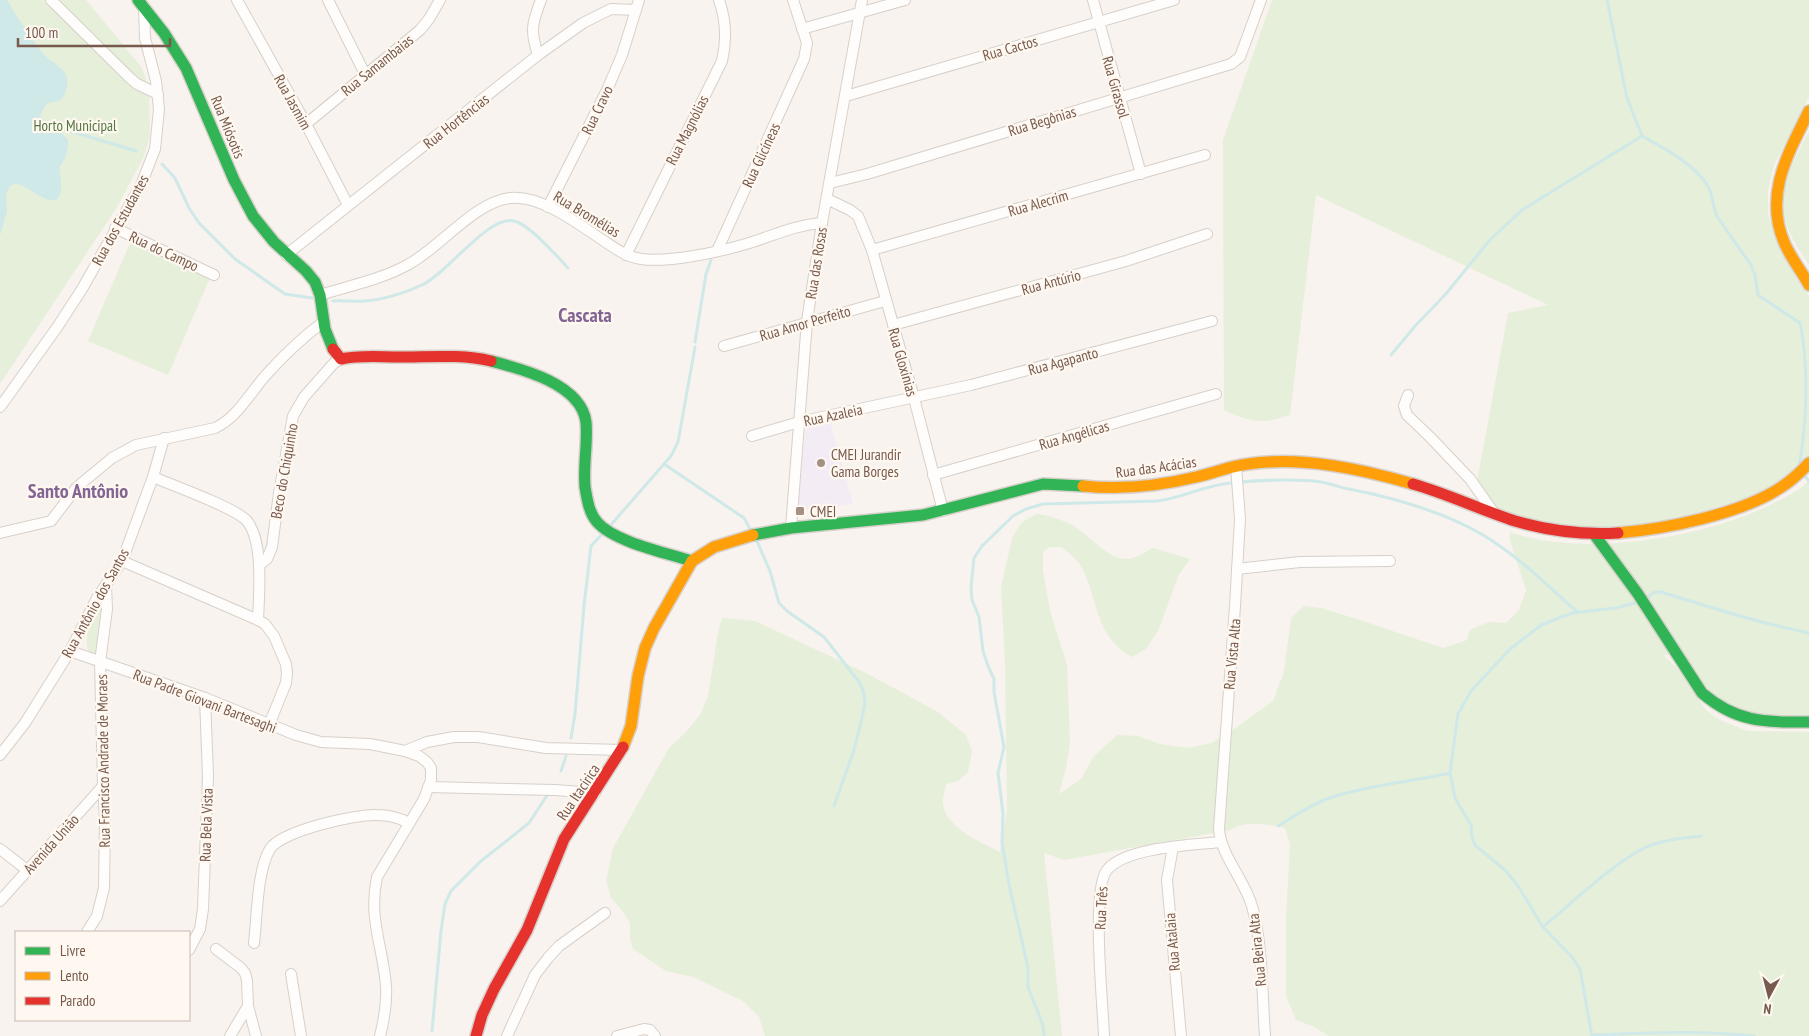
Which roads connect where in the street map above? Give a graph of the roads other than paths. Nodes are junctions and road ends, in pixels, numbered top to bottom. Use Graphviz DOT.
graph roads {
  1 [pos="50,0"];
  2 [pos="237,0"];
  3 [pos="328,0"];
  4 [pos="440,0"];
  5 [pos="541,0"];
  6 [pos="719,0"];
  7 [pos="793,0"];
  8 [pos="862,0"];
  9 [pos="905,0"];
  10 [pos="1093,0"];
  11 [pos="1174,0"];
  12 [pos="1261,0"];
  13 [pos="141,4"];
  14 [pos="638,5"];
  15 [pos="860,12"];
  16 [pos="1098,22"];
  17 [pos="802,29"];
  18 [pos="538,55"];
  19 [pos="365,74"];
  20 [pos="158,94"];
  21 [pos="846,96"];
  22 [pos="1119,98"];
  23 [pos="1809,111"];
  24 [pos="306,124"];
  25 [pos="1204,155"];
  26 [pos="1141,174"];
  27 [pos="830,183"];
  28 [pos="827,199"];
  29 [pos="348,205"];
  30 [pos="548,207"];
  31 [pos="822,223"];
  32 [pos="115,228"];
  33 [pos="1208,234"];
  34 [pos="872,250"];
  35 [pos="718,251"];
  36 [pos="286,255"];
  37 [pos="626,255"];
  38 [pos="214,275"];
  39 [pos="1809,285"];
  40 [pos="320,295"];
  41 [pos="885,301"];
  42 [pos="807,321"];
  43 [pos="1212,321"];
  44 [pos="322,322"];
  45 [pos="892,325"];
  46 [pos="724,346"];
  47 [pos="341,360"];
  48 [pos="1216,394"];
  49 [pos="1408,395"];
  50 [pos="914,398"];
  51 [pos="0,407"];
  52 [pos="799,422"];
  53 [pos="752,436"];
  54 [pos="164,438"];
  55 [pos="1809,463"];
  56 [pos="1236,466"];
  57 [pos="933,475"];
  58 [pos="153,477"];
  59 [pos="943,510"];
  60 [pos="1494,514"];
  61 [pos="791,528"];
  62 [pos="0,533"];
  63 [pos="1594,534"];
  64 [pos="692,561"];
  65 [pos="1390,561"];
  66 [pos="122,562"];
  67 [pos="259,566"];
  68 [pos="1237,569"];
  69 [pos="106,585"];
  70 [pos="258,620"];
  71 [pos="70,651"];
  72 [pos="100,662"];
  73 [pos="205,698"];
  74 [pos="1809,722"];
  75 [pos="269,725"];
  76 [pos="622,750"];
  77 [pos="405,751"];
  78 [pos="0,755"];
  79 [pos="102,786"];
  80 [pos="428,787"];
  81 [pos="595,793"];
  82 [pos="409,823"];
  83 [pos="1221,842"];
  84 [pos="1173,847"];
  85 [pos="0,849"];
  86 [pos="27,870"];
  87 [pos="0,901"];
  88 [pos="605,913"];
  89 [pos="88,931"];
  90 [pos="254,943"];
  91 [pos="190,948"];
  92 [pos="216,949"];
  93 [pos="291,974"];
  94 [pos="248,1006"];
  95 [pos="230,1036"];
  96 [pos="256,1036"];
  97 [pos="301,1036"];
  98 [pos="380,1036"];
  99 [pos="476,1036"];
  100 [pos="507,1036"];
  101 [pos="617,1036"];
  102 [pos="655,1036"];
  103 [pos="1104,1036"];
  104 [pos="1181,1036"];
  105 [pos="1265,1036"];
  1 -- 20 [label="street"];
  2 -- 24 [label="street, Rua Jasmim"];
  3 -- 19 [label="street"];
  4 -- 19 [label="street, Rua Samambaias"];
  5 -- 18 [label="street"];
  6 -- 37 [label="street, Rua Magnólias"];
  7 -- 17 [label="street"];
  8 -- 15 [label="street, Rua das Rosas"];
  9 -- 15 [label="street"];
  10 -- 16 [label="street, Rua Girassol"];
  11 -- 16 [label="street, Rua Cactos"];
  12 -- 22 [label="street, Rua Begônias"];
  13 -- 20 [label="street, Rua dos Estudantes"];
  13 -- 36 [label="street, Rua Miósotis"];
  14 -- 18 [label="street, Rua Hortências"];
  14 -- 30 [label="street, Rua Cravo"];
  15 -- 17 [label="street"];
  15 -- 21 [label="street, Rua das Rosas"];
  16 -- 21 [label="street, Rua Cactos"];
  16 -- 22 [label="street, Rua Girassol"];
  17 -- 35 [label="street, Rua Glicíneas"];
  18 -- 29 [label="street, Rua Hortências"];
  19 -- 24 [label="street, Rua Samambaias"];
  20 -- 32 [label="street, Rua dos Estudantes"];
  21 -- 27 [label="street, Rua das Rosas"];
  22 -- 26 [label="street, Rua Girassol"];
  22 -- 27 [label="street, Rua Begônias"];
  23 -- 39 [label="street"];
  24 -- 29 [label="street, Rua Jasmim"];
  25 -- 26 [label="street, Rua Alecrim"];
  26 -- 34 [label="street, Rua Alecrim"];
  27 -- 28 [label="street, Rua das Rosas"];
  28 -- 31 [label="street, Rua das Rosas"];
  28 -- 34 [label="street, Rua Gloxínias"];
  29 -- 36 [label="street, Rua Hortências"];
  30 -- 37 [label="street, Rua Bromélias"];
  30 -- 40 [label="street, Rua Bromélias"];
  31 -- 35 [label="street, Rua Bromélias"];
  31 -- 42 [label="street, Rua das Rosas"];
  32 -- 38 [label="street, Rua do Campo"];
  32 -- 51 [label="street, Rua dos Estudantes"];
  33 -- 45 [label="street, Rua Antúrio"];
  34 -- 41 [label="street, Rua Gloxínias"];
  35 -- 37 [label="street, Rua Bromélias"];
  36 -- 40 [label="street"];
  40 -- 44 [label="street"];
  41 -- 42 [label="street, Rua Amor Perfeito"];
  41 -- 45 [label="street, Rua Gloxínias"];
  42 -- 46 [label="street, Rua Amor Perfeito"];
  42 -- 52 [label="street, Rua das Rosas"];
  43 -- 50 [label="street, Rua Agapanto"];
  44 -- 47 [label="street"];
  44 -- 54 [label="street"];
  45 -- 50 [label="street, Rua Gloxínias"];
  47 -- 64 [label="street"];
  47 -- 67 [label="street, Beco do Chiquinho"];
  48 -- 57 [label="street, Rua Angélicas"];
  49 -- 60 [label="street"];
  50 -- 52 [label="street, Rua Azaleia"];
  50 -- 57 [label="street, Rua Gloxínias"];
  52 -- 53 [label="street, Rua Azaleia"];
  52 -- 61 [label="street, Rua das Rosas"];
  54 -- 58 [label="street, Rua Antônio dos Santos"];
  54 -- 62 [label="street"];
  55 -- 63 [label="street, Rua das Acácias"];
  56 -- 59 [label="street, Rua das Acácias"];
  56 -- 60 [label="street, Rua das Acácias"];
  56 -- 68 [label="street, Rua Vista Alta"];
  57 -- 59 [label="street, Rua Gloxínias"];
  58 -- 66 [label="street, Rua Antônio dos Santos"];
  58 -- 67 [label="street"];
  59 -- 61 [label="street, Rua das Acácias"];
  60 -- 63 [label="street, Rua das Acácias"];
  61 -- 64 [label="street, Rua das Acácias"];
  63 -- 74 [label="street"];
  64 -- 76 [label="street, Rua Itacirica"];
  65 -- 68 [label="street"];
  66 -- 69 [label="street, Rua Antônio dos Santos"];
  66 -- 70 [label="street"];
  67 -- 70 [label="street"];
  68 -- 83 [label="street, Rua Vista Alta"];
  69 -- 71 [label="street, Rua Antônio dos Santos"];
  69 -- 72 [label="street, Rua Francisco Andrade de Moraes"];
  70 -- 75 [label="street"];
  71 -- 72 [label="street, Rua Padre Giovani Bartesaghi"];
  71 -- 78 [label="street, Rua Antônio dos Santos"];
  72 -- 73 [label="street, Rua Padre Giovani Bartesaghi"];
  72 -- 79 [label="street, Rua Francisco Andrade de Moraes"];
  73 -- 75 [label="street, Rua Padre Giovani Bartesaghi"];
  73 -- 91 [label="street, Rua Bela Vista"];
  75 -- 77 [label="street, Rua Padre Giovani Bartesaghi"];
  76 -- 77 [label="street"];
  76 -- 81 [label="street, Rua Itacirica"];
  77 -- 80 [label="street, Rua Padre Giovani Bartesaghi"];
  79 -- 86 [label="street, Avenida União"];
  79 -- 89 [label="street, Rua Francisco Andrade de Moraes"];
  80 -- 81 [label="street"];
  80 -- 82 [label="street"];
  81 -- 99 [label="street, Rua Itacirica"];
  82 -- 90 [label="street"];
  82 -- 98 [label="street"];
  83 -- 84 [label="street, Rua Três"];
  83 -- 105 [label="street, Rua Beira Alta"];
  84 -- 103 [label="street, Rua Três"];
  84 -- 104 [label="street, Rua Atalaia"];
  85 -- 86 [label="street"];
  86 -- 87 [label="street, Avenida União"];
  88 -- 100 [label="street"];
  92 -- 94 [label="street"];
  93 -- 97 [label="street"];
  94 -- 95 [label="street"];
  94 -- 96 [label="street"];
  101 -- 102 [label="street"];
}
